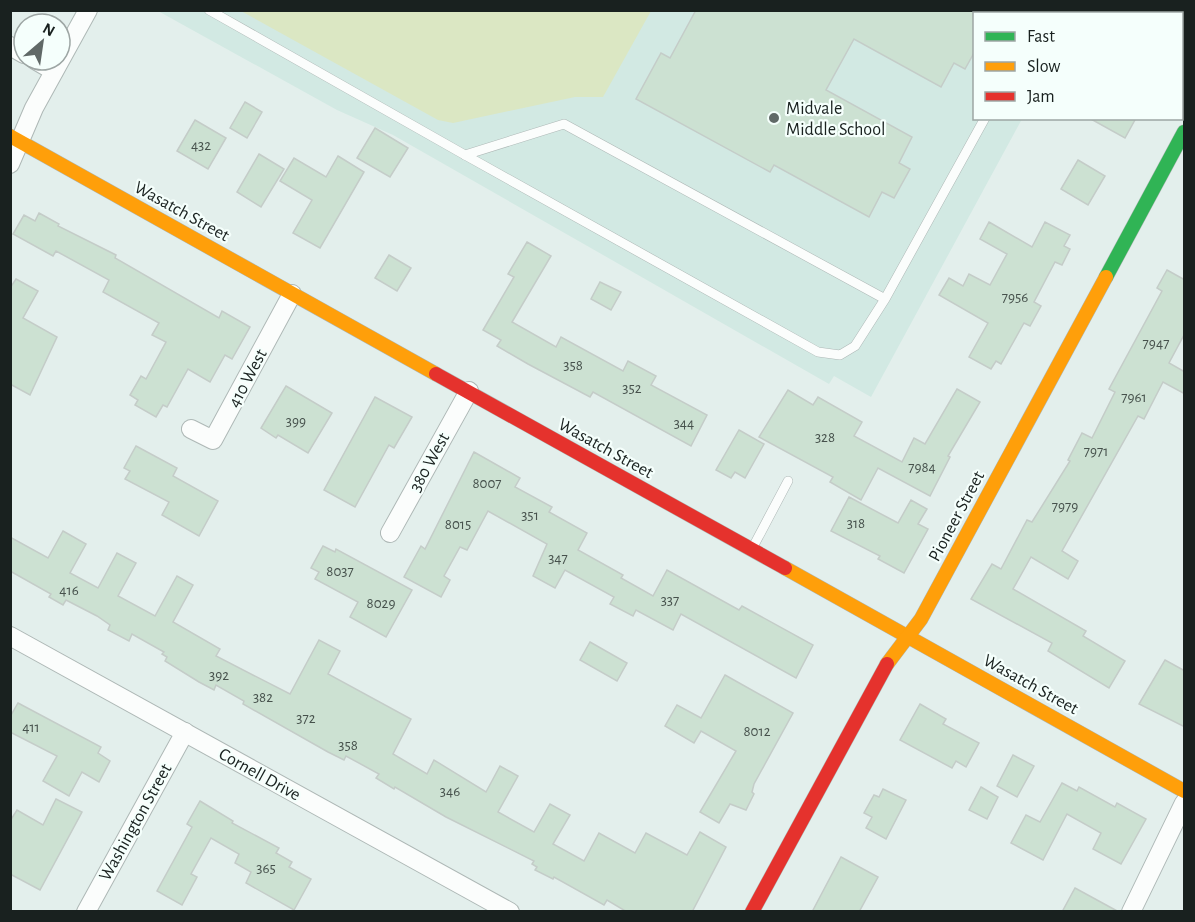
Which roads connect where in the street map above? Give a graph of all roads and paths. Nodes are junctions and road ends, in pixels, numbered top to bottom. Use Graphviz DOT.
graph roads {
  1 [pos="87,10"];
  2 [pos="209,10"];
  3 [pos="72,38"];
  4 [pos="53,72"];
  5 [pos="984,120"];
  6 [pos="1185,132"];
  7 [pos="15,139"];
  8 [pos="465,155"];
  9 [pos="10,164"];
  10 [pos="292,294"];
  11 [pos="885,298"];
  12 [pos="469,391"];
  13 [pos="191,429"];
  14 [pos="788,481"];
  15 [pos="390,532"];
  16 [pos="751,549"];
  17 [pos="10,636"];
  18 [pos="907,636"];
  19 [pos="185,732"];
  20 [pos="1185,791"];
  21 [pos="1185,803"];
  22 [pos="86,912"];
  23 [pos="510,912"];
  24 [pos="752,912"];
  25 [pos="1131,912"];
  1 -- 3 [label="street"];
  2 -- 8 [label="lane"];
  4 -- 7 [label="street"];
  5 -- 11 [label="lane"];
  6 -- 18 [label="street, Pioneer Street"];
  7 -- 9 [label="street"];
  7 -- 10 [label="street, Wasatch Street"];
  8 -- 11 [label="lane"];
  8 -- 11 [label="lane"];
  10 -- 12 [label="street, Wasatch Street"];
  10 -- 13 [label="street, 410 West"];
  12 -- 15 [label="street, 380 West"];
  12 -- 16 [label="street, Wasatch Street"];
  14 -- 16 [label="lane"];
  16 -- 18 [label="street, Wasatch Street"];
  17 -- 19 [label="street, Cornell Drive"];
  18 -- 20 [label="street, Wasatch Street"];
  18 -- 24 [label="street, Pioneer Street"];
  19 -- 22 [label="street, Washington Street"];
  19 -- 23 [label="street, Cornell Drive"];
  21 -- 25 [label="street"];
}
